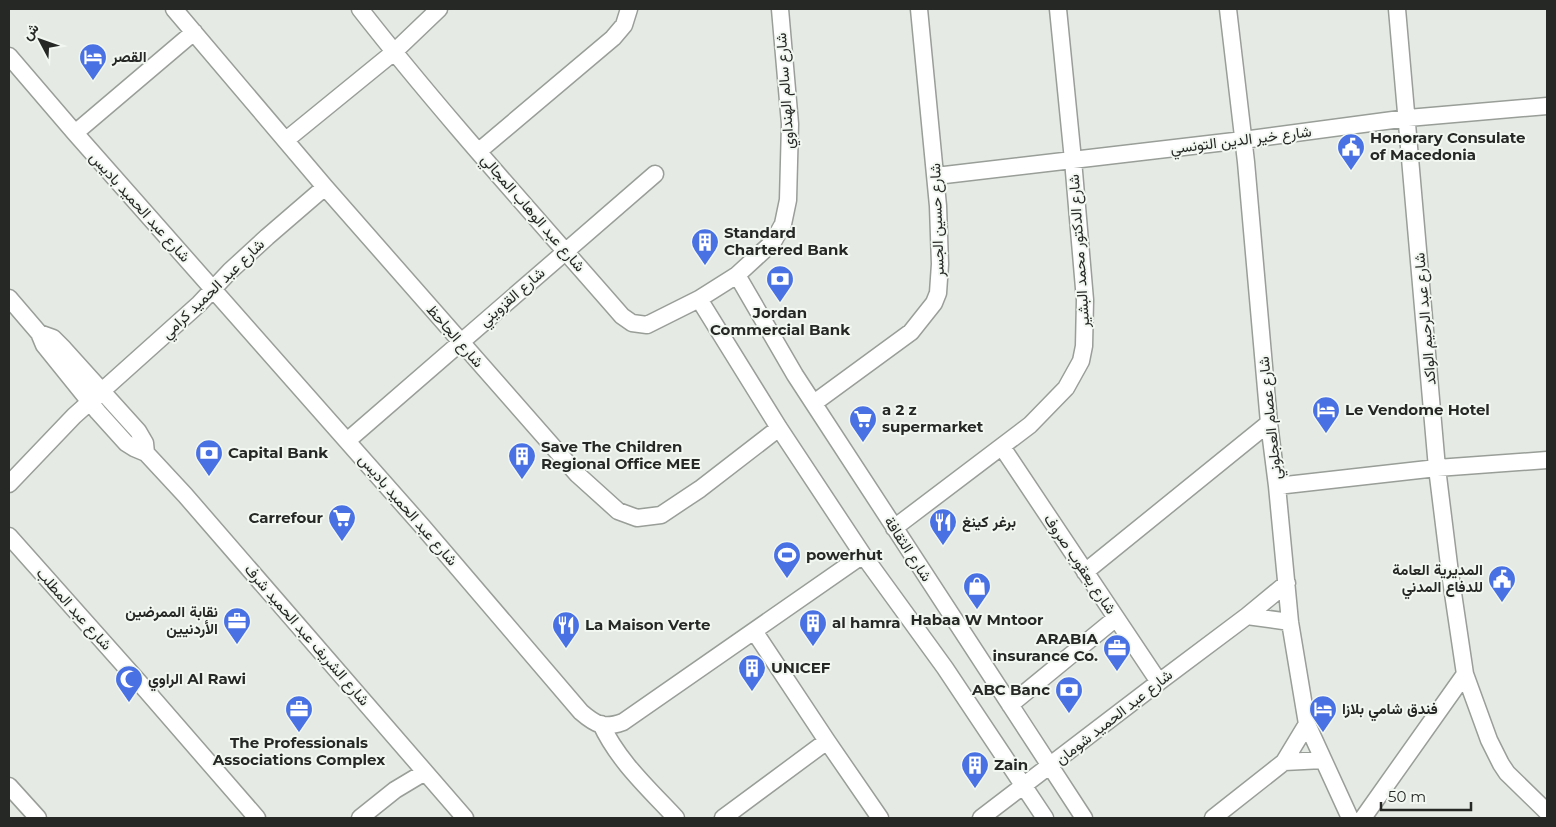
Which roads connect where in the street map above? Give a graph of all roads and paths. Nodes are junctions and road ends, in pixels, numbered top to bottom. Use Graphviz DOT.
graph roads {
  1 [pos="174,9"];
  2 [pos="360,9"];
  3 [pos="439,9"];
  4 [pos="629,9"];
  5 [pos="780,9"];
  6 [pos="919,9"];
  7 [pos="1058,9"];
  8 [pos="1228,9"];
  9 [pos="1397,9"];
  10 [pos="194,32"];
  11 [pos="394,52"];
  12 [pos="9,56"];
  13 [pos="1547,106"];
  14 [pos="1408,118"];
  15 [pos="75,133"];
  16 [pos="286,140"];
  17 [pos="1243,140"];
  18 [pos="478,151"];
  19 [pos="1073,160"];
  20 [pos="655,174"];
  21 [pos="936,176"];
  22 [pos="324,187"];
  23 [pos="566,251"];
  24 [pos="737,275"];
  25 [pos="213,289"];
  26 [pos="9,298"];
  27 [pos="699,299"];
  28 [pos="460,342"];
  29 [pos="96,397"];
  30 [pos="814,403"];
  31 [pos="1269,423"];
  32 [pos="779,428"];
  33 [pos="347,441"];
  34 [pos="1002,447"];
  35 [pos="1547,460"];
  36 [pos="1437,468"];
  37 [pos="9,484"];
  38 [pos="1277,486"];
  39 [pos="894,528"];
  40 [pos="9,536"];
  41 [pos="863,555"];
  42 [pos="1085,572"];
  43 [pos="1287,583"];
  44 [pos="1247,616"];
  45 [pos="1116,618"];
  46 [pos="1290,622"];
  47 [pos="754,630"];
  48 [pos="1465,674"];
  49 [pos="1159,682"];
  50 [pos="1010,705"];
  51 [pos="601,724"];
  52 [pos="1307,724"];
  53 [pos="827,742"];
  54 [pos="410,754"];
  55 [pos="1323,760"];
  56 [pos="1284,762"];
  57 [pos="1050,766"];
  58 [pos="425,772"];
  59 [pos="9,786"];
  60 [pos="1022,786"];
  61 [pos="395,790"];
  62 [pos="1547,812"];
  63 [pos="38,818"];
  64 [pos="256,818"];
  65 [pos="360,818"];
  66 [pos="465,818"];
  67 [pos="676,818"];
  68 [pos="723,818"];
  69 [pos="880,818"];
  70 [pos="981,818"];
  71 [pos="1045,818"];
  72 [pos="1084,818"];
  73 [pos="1213,818"];
  74 [pos="1350,818"];
  75 [pos="1364,818"];
  1 -- 10 [label="street, شارع الجاحظ"];
  2 -- 11 [label="street, شارع عبد الوهاب المجالي"];
  3 -- 11 [label="street"];
  4 -- 18 [label="street"];
  5 -- 24 [label="street, شارع سالم الهنداوي"];
  6 -- 21 [label="street, شارع حسين الجسر"];
  7 -- 19 [label="street, شارع الدكتور محمد البشير"];
  8 -- 17 [label="street, شارع عصام العجلوني"];
  9 -- 14 [label="street, شارع عبد الرحيم الواكد"];
  10 -- 15 [label="street"];
  10 -- 16 [label="street, شارع الجاحظ"];
  11 -- 16 [label="street"];
  11 -- 18 [label="street, شارع عبد الوهاب المجالي"];
  12 -- 15 [label="street, شارع عبد الحميد باديس"];
  13 -- 14 [label="street, شارع خير الدين التونسي"];
  14 -- 17 [label="street, شارع خير الدين التونسي"];
  14 -- 36 [label="street, شارع عبد الرحيم الواكد"];
  15 -- 25 [label="street, شارع عبد الحميد باديس"];
  16 -- 22 [label="street, شارع الجاحظ"];
  17 -- 19 [label="street, شارع خير الدين التونسي"];
  17 -- 31 [label="street, شارع عصام العجلوني"];
  18 -- 23 [label="street, شارع عبد الوهاب المجالي"];
  19 -- 21 [label="street, شارع خير الدين التونسي"];
  19 -- 34 [label="street, شارع الدكتور محمد البشير"];
  20 -- 23 [label="street, شارع القزويني"];
  21 -- 30 [label="street, شارع حسين الجسر"];
  22 -- 25 [label="street, شارع عبد الحميد كرامي"];
  22 -- 28 [label="street, شارع الجاحظ"];
  23 -- 27 [label="street, شارع عبد الوهاب المجالي"];
  23 -- 28 [label="street, شارع القزويني"];
  24 -- 27 [label="street, شارع عبد الوهاب المجالي"];
  24 -- 30 [label="street, شارع الثقافة"];
  25 -- 29 [label="street, شارع عبد الحميد كرامي"];
  25 -- 33 [label="street, شارع عبد الحميد باديس"];
  26 -- 29 [label="street, شارع الشريف عبد الحميد شرف"];
  27 -- 32 [label="street"];
  28 -- 32 [label="street, شارع الجاحظ"];
  28 -- 33 [label="street, شارع القزويني"];
  29 -- 37 [label="street, شارع عبد الحميد كرامي"];
  29 -- 54 [label="street, شارع الشريف عبد الحميد شرف"];
  30 -- 39 [label="street, شارع الثقافة"];
  31 -- 38 [label="street, شارع عصام العجلوني"];
  31 -- 42 [label="street"];
  32 -- 41 [label="street"];
  33 -- 51 [label="street, شارع عبد الحميد باديس"];
  34 -- 39 [label="street, شارع الدكتور محمد البشير"];
  34 -- 42 [label="street, شارع يعقوب صروف"];
  35 -- 36 [label="street"];
  36 -- 38 [label="street"];
  36 -- 48 [label="street, شارع عبد الرحيم الواكد"];
  38 -- 43 [label="street, شارع عصام العجلوني"];
  39 -- 50 [label="street, شارع الثقافة"];
  40 -- 64 [label="street, شارع عبد المطلب"];
  41 -- 47 [label="street"];
  41 -- 60 [label="street"];
  42 -- 45 [label="street, شارع يعقوب صروف"];
  43 -- 44 [label="street, شارع عبد الحميد شومان"];
  43 -- 46 [label="street, شارع عصام العجلوني"];
  44 -- 46 [label="street"];
  44 -- 49 [label="street, شارع عبد الحميد شومان"];
  45 -- 49 [label="street, شارع يعقوب صروف"];
  45 -- 50 [label="street"];
  46 -- 52 [label="street, شارع عصام العجلوني"];
  47 -- 51 [label="street"];
  47 -- 53 [label="street"];
  48 -- 62 [label="street, شارع عبد الرحيم الواكد"];
  48 -- 75 [label="street"];
  49 -- 57 [label="street, شارع عبد الحميد شومان"];
  50 -- 57 [label="street, شارع الثقافة"];
  51 -- 67 [label="street"];
  52 -- 55 [label="street, شارع عصام العجلوني"];
  52 -- 56 [label="street"];
  53 -- 68 [label="street"];
  53 -- 69 [label="street"];
  54 -- 58 [label="street, شارع الشريف عبد الحميد شرف"];
  54 -- 61 [label="street"];
  55 -- 56 [label="street"];
  55 -- 74 [label="street, شارع عصام العجلوني"];
  56 -- 73 [label="street"];
  57 -- 60 [label="street, شارع عبد الحميد شومان"];
  57 -- 72 [label="street, شارع الثقافة"];
  58 -- 61 [label="street"];
  58 -- 66 [label="street, شارع الشريف عبد الحميد شرف"];
  59 -- 63 [label="street"];
  60 -- 70 [label="street, شارع عبد الحميد شومان"];
  60 -- 71 [label="street"];
  61 -- 65 [label="street"];
}
